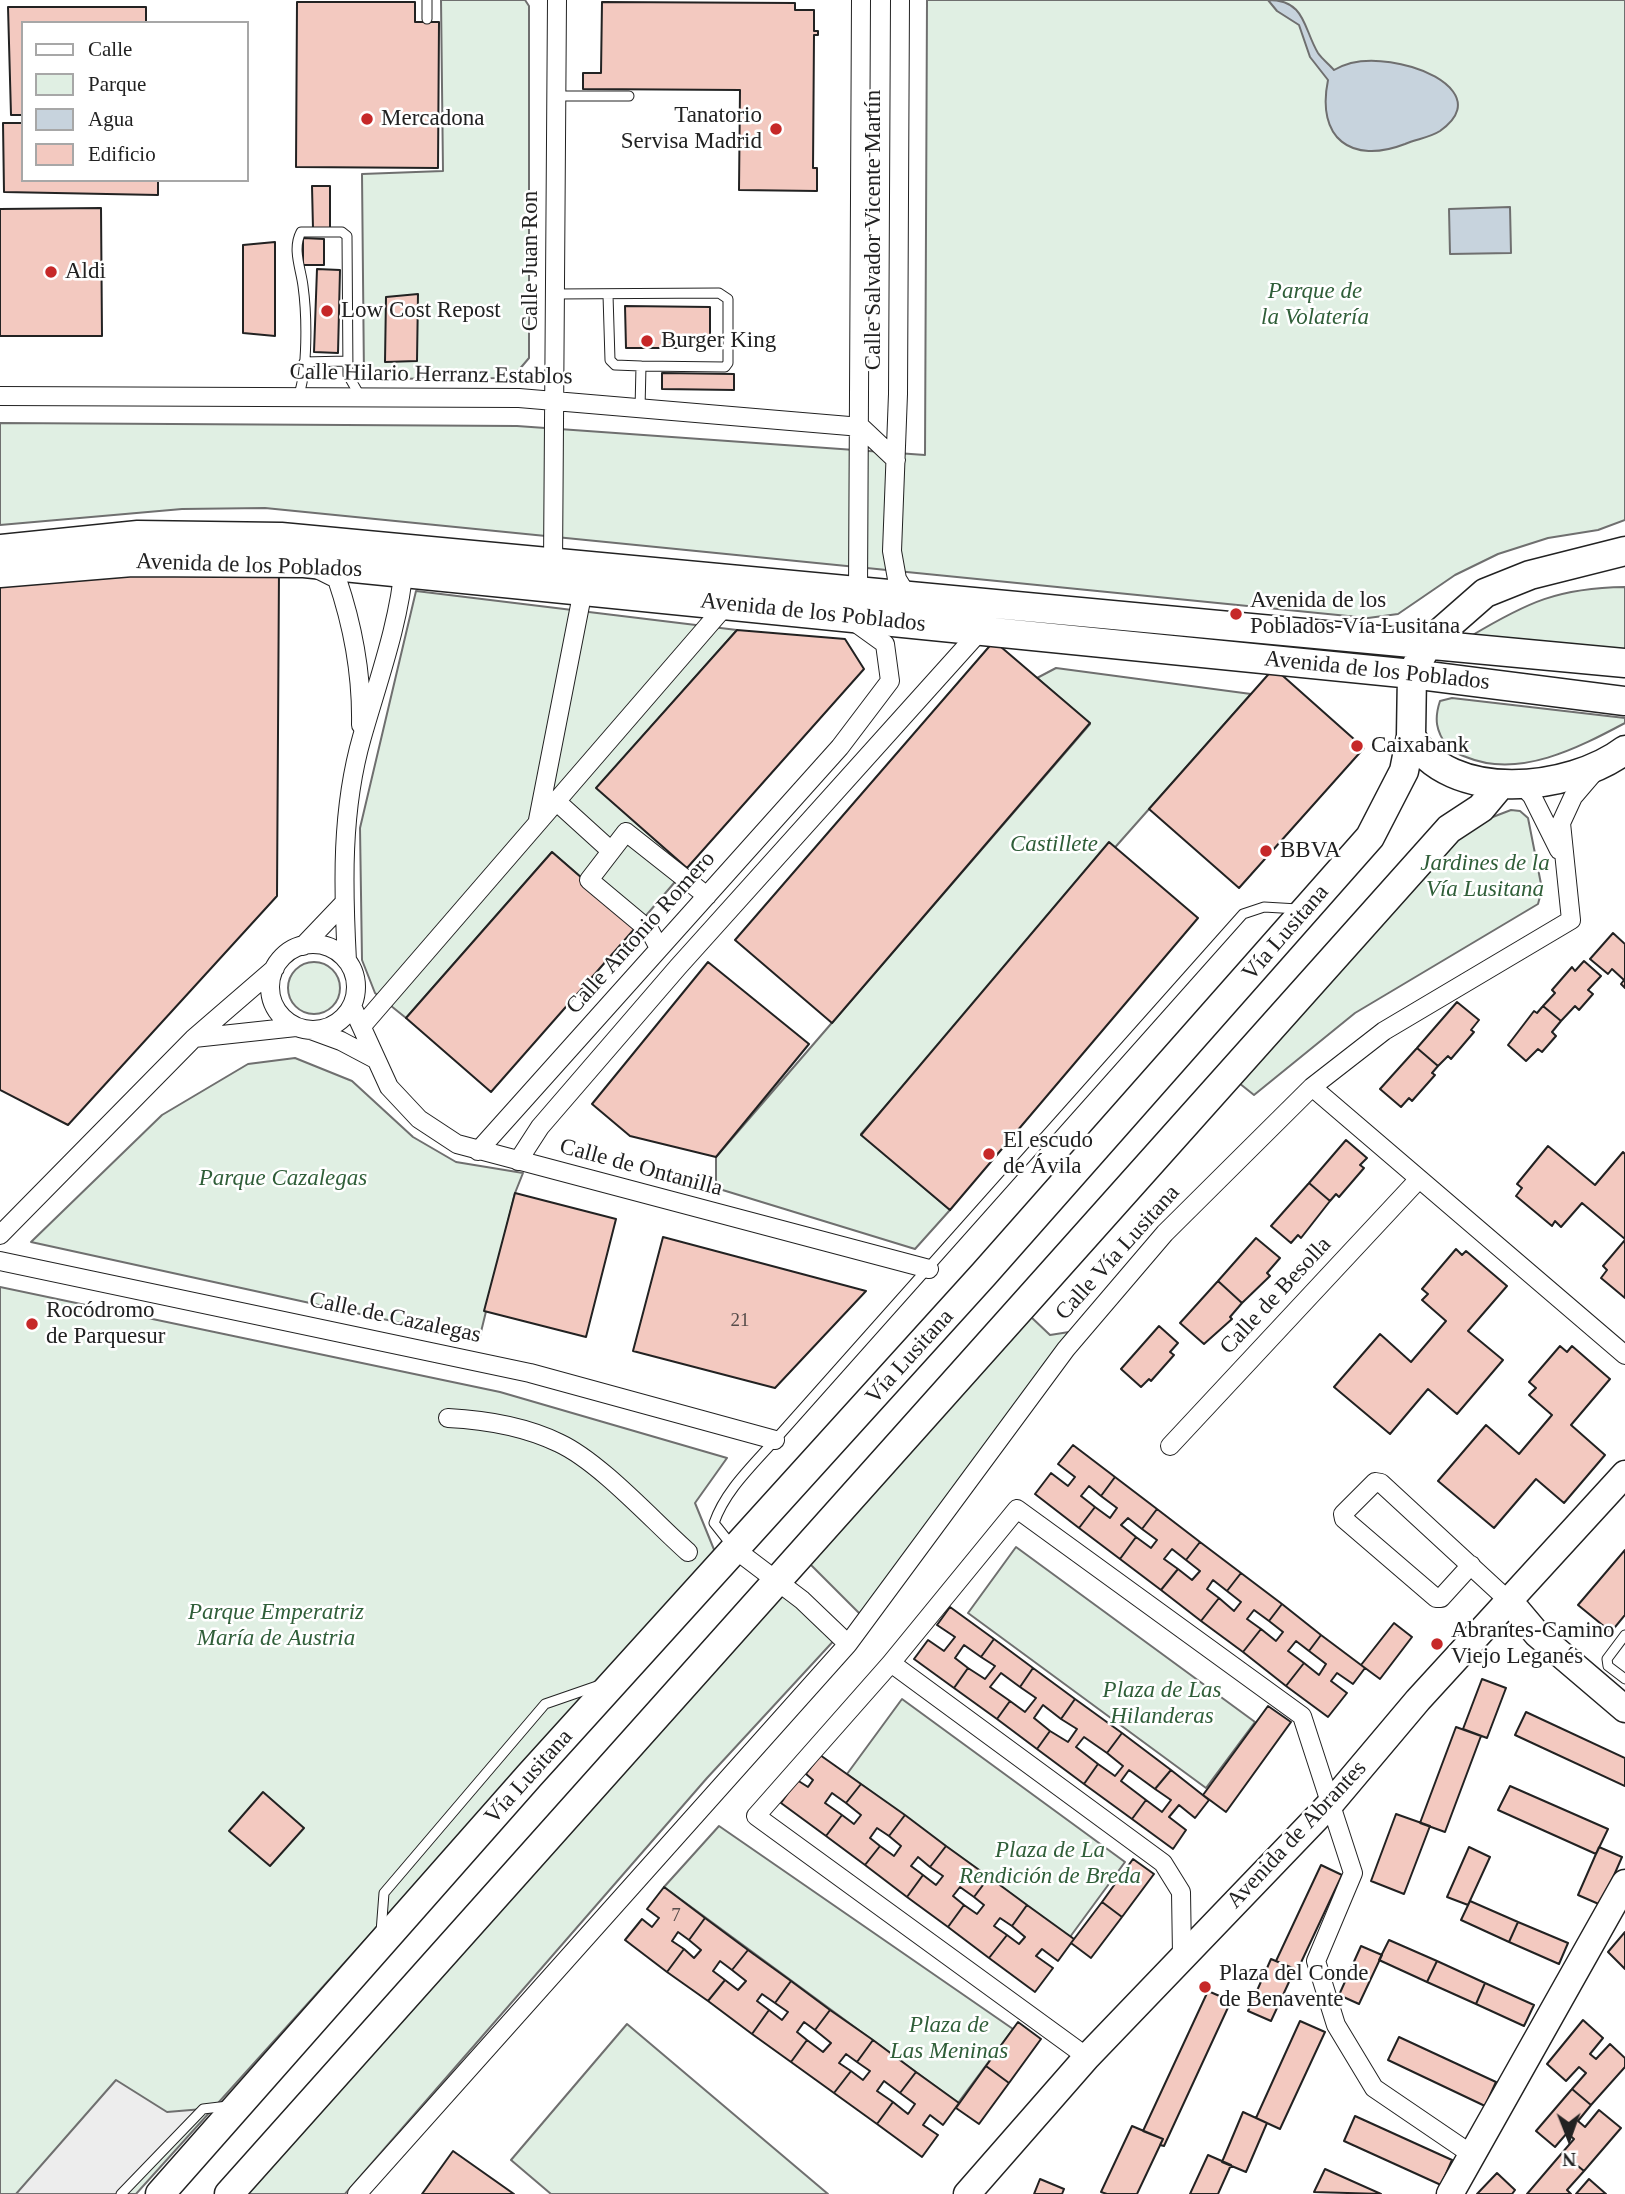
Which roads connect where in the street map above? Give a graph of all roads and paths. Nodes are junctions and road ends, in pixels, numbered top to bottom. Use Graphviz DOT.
graph roads {
  1 [pos="428,0"];
  2 [pos="557,0"];
  3 [pos="861,0"];
  4 [pos="900,0"];
  5 [pos="427,19"];
  6 [pos="557,96"];
  7 [pos="629,96"];
  8 [pos="556,295"];
  9 [pos="608,295"];
  10 [pos="347,361"];
  11 [pos="304,362"];
  12 [pos="641,366"];
  13 [pos="0,396"];
  14 [pos="298,397"];
  15 [pos="361,397"];
  16 [pos="554,400"];
  17 [pos="639,409"];
  18 [pos="861,427"];
  19 [pos="896,460"];
  20 [pos="0,549"];
  21 [pos="1625,551"];
  22 [pos="404,560"];
  23 [pos="304,563"];
  24 [pos="553,564"];
  25 [pos="1563,567"];
  26 [pos="1625,572"];
  27 [pos="0,573"];
  28 [pos="583,590"];
  29 [pos="908,597"];
  30 [pos="853,604"];
  31 [pos="726,605"];
  32 [pos="981,630"];
  33 [pos="1427,643"];
  34 [pos="1625,663"];
  35 [pos="1412,674"];
  36 [pos="890,681"];
  37 [pos="1625,701"];
  38 [pos="916,702"];
  39 [pos="1411,736"];
  40 [pos="361,738"];
  41 [pos="1625,750"];
  42 [pos="1598,768"];
  43 [pos="1511,784"];
  44 [pos="556,801"];
  45 [pos="538,822"];
  46 [pos="610,850"];
  47 [pos="1564,863"];
  48 [pos="707,896"];
  49 [pos="344,903"];
  50 [pos="1307,910"];
  51 [pos="303,946"];
  52 [pos="659,948"];
  53 [pos="347,961"];
  54 [pos="275,968"];
  55 [pos="352,1006"];
  56 [pos="362,1026"];
  57 [pos="303,1028"];
  58 [pos="194,1038"];
  59 [pos="375,1059"];
  60 [pos="1312,1087"];
  61 [pos="478,1151"];
  62 [pos="518,1161"];
  63 [pos="1419,1179"];
  64 [pos="0,1235"];
  65 [pos="0,1261"];
  66 [pos="929,1269"];
  67 [pos="1625,1355"];
  68 [pos="449,1418"];
  69 [pos="775,1440"];
  70 [pos="1170,1446"];
  71 [pos="1625,1474"];
  72 [pos="736,1549"];
  73 [pos="688,1552"];
  74 [pos="1471,1564"];
  75 [pos="776,1583"];
  76 [pos="1510,1602"];
  77 [pos="1625,1635"];
  78 [pos="848,1644"];
  79 [pos="891,1663"];
  80 [pos="1625,1679"];
  81 [pos="1625,1709"];
  82 [pos="1332,1802"];
  83 [pos="1625,1882"];
  84 [pos="1182,1955"];
  85 [pos="1087,2057"];
  86 [pos="240,2104"];
  87 [pos="1471,2154"];
  88 [pos="121,2194"];
  89 [pos="160,2194"];
  90 [pos="229,2194"];
  91 [pos="358,2194"];
  92 [pos="967,2194"];
  93 [pos="1450,2194"];
  1 -- 5 [label="lane"];
  2 -- 6 [label="street, Calle Juan Ron"];
  3 -- 18 [label="street, Calle Salvador Vicente Martín"];
  4 -- 19 [label="street, Calle Salvador Vicente Martín"];
  6 -- 7 [label="lane"];
  6 -- 8 [label="street, Calle Juan Ron"];
  8 -- 9 [label="lane"];
  8 -- 16 [label="street, Calle Juan Ron"];
  9 -- 12 [label="lane"];
  9 -- 12 [label="lane"];
  10 -- 11 [label="lane"];
  10 -- 11 [label="lane"];
  10 -- 15 [label="lane"];
  11 -- 14 [label="lane"];
  12 -- 17 [label="lane"];
  13 -- 14 [label="street, Calle Hilario Herranz Establos"];
  14 -- 15 [label="street, Calle Hilario Herranz Establos"];
  15 -- 16 [label="street, Calle Hilario Herranz Establos"];
  16 -- 17 [label="street, Calle Hilario Herranz Establos"];
  16 -- 24 [label="street, Calle Juan Ron"];
  17 -- 18 [label="street, Calle Hilario Herranz Establos"];
  18 -- 19 [label="street"];
  18 -- 30 [label="street, Calle Salvador Vicente Martín"];
  19 -- 29 [label="street, Calle Salvador Vicente Martín"];
  20 -- 22 [label="main road, Avenida de los Poblados"];
  21 -- 25 [label="main road, Vía Lusitana"];
  22 -- 23 [label="main road, Avenida de los Poblados"];
  22 -- 24 [label="main road, Avenida de los Poblados"];
  22 -- 28 [label="main road, Avenida de los Poblados"];
  22 -- 40 [label="street"];
  23 -- 27 [label="main road, Avenida de los Poblados"];
  23 -- 40 [label="street"];
  24 -- 30 [label="main road, Avenida de los Poblados"];
  25 -- 26 [label="main road"];
  25 -- 33 [label="main road, Vía Lusitana"];
  28 -- 31 [label="main road, Avenida de los Poblados"];
  28 -- 45 [label="street"];
  29 -- 30 [label="main road, Avenida de los Poblados"];
  29 -- 33 [label="main road, Avenida de los Poblados"];
  30 -- 31 [label="main road, Avenida de los Poblados"];
  30 -- 32 [label="main road, Avenida de los Poblados"];
  30 -- 36 [label="street"];
  31 -- 44 [label="street"];
  32 -- 35 [label="main road, Avenida de los Poblados"];
  32 -- 38 [label="street"];
  33 -- 34 [label="main road, Avenida de los Poblados"];
  33 -- 35 [label="main road, Vía Lusitana"];
  35 -- 37 [label="main road, Avenida de los Poblados"];
  35 -- 39 [label="main road, Vía Lusitana"];
  36 -- 38 [label="street"];
  36 -- 48 [label="street, Calle Antonio Romero"];
  38 -- 62 [label="street"];
  39 -- 43 [label="main road"];
  39 -- 50 [label="main road, Vía Lusitana"];
  40 -- 49 [label="street"];
  41 -- 42 [label="main road"];
  42 -- 43 [label="main road"];
  42 -- 47 [label="street, Calle Vía Lusitana"];
  43 -- 47 [label="street, Calle Vía Lusitana"];
  43 -- 75 [label="main road"];
  44 -- 45 [label="street"];
  44 -- 46 [label="street"];
  45 -- 56 [label="street"];
  46 -- 48 [label="street"];
  46 -- 52 [label="street"];
  47 -- 60 [label="street, Calle Vía Lusitana"];
  48 -- 52 [label="street, Calle Antonio Romero"];
  49 -- 51 [label="street"];
  49 -- 53 [label="street"];
  50 -- 66 [label="lane"];
  50 -- 72 [label="main road, Vía Lusitana"];
  51 -- 53 [label="street"];
  51 -- 54 [label="street"];
  52 -- 61 [label="street, Calle Antonio Romero"];
  53 -- 55 [label="street"];
  54 -- 57 [label="street"];
  54 -- 58 [label="street"];
  55 -- 56 [label="street, Calle de Ontanilla"];
  55 -- 57 [label="street"];
  56 -- 59 [label="street, Calle de Ontanilla"];
  57 -- 58 [label="street"];
  57 -- 59 [label="street"];
  58 -- 64 [label="street"];
  59 -- 61 [label="street, Calle de Ontanilla"];
  60 -- 63 [label="street"];
  60 -- 78 [label="street, Calle Vía Lusitana"];
  61 -- 62 [label="street, Calle de Ontanilla"];
  62 -- 66 [label="street, Calle de Ontanilla"];
  63 -- 67 [label="street"];
  63 -- 70 [label="street, Calle de Besolla"];
  65 -- 69 [label="street, Calle de Cazalegas"];
  66 -- 69 [label="lane"];
  68 -- 73 [label="street"];
  69 -- 72 [label="lane"];
  71 -- 76 [label="street, Avenida de Abrantes"];
  72 -- 75 [label="street"];
  72 -- 86 [label="main road, Vía Lusitana"];
  74 -- 74 [label="street"];
  74 -- 76 [label="street"];
  75 -- 78 [label="street"];
  75 -- 90 [label="main road"];
  76 -- 81 [label="street"];
  76 -- 82 [label="street, Avenida de Abrantes"];
  77 -- 80 [label="lane"];
  78 -- 91 [label="street"];
  79 -- 82 [label="street"];
  79 -- 84 [label="street"];
  79 -- 85 [label="street"];
  82 -- 84 [label="street, Avenida de Abrantes"];
  82 -- 87 [label="street"];
  83 -- 87 [label="street"];
  84 -- 85 [label="street, Avenida de Abrantes"];
  85 -- 92 [label="street, Avenida de Abrantes"];
  86 -- 88 [label="lane"];
  86 -- 89 [label="main road, Vía Lusitana"];
  87 -- 93 [label="street"];
}
